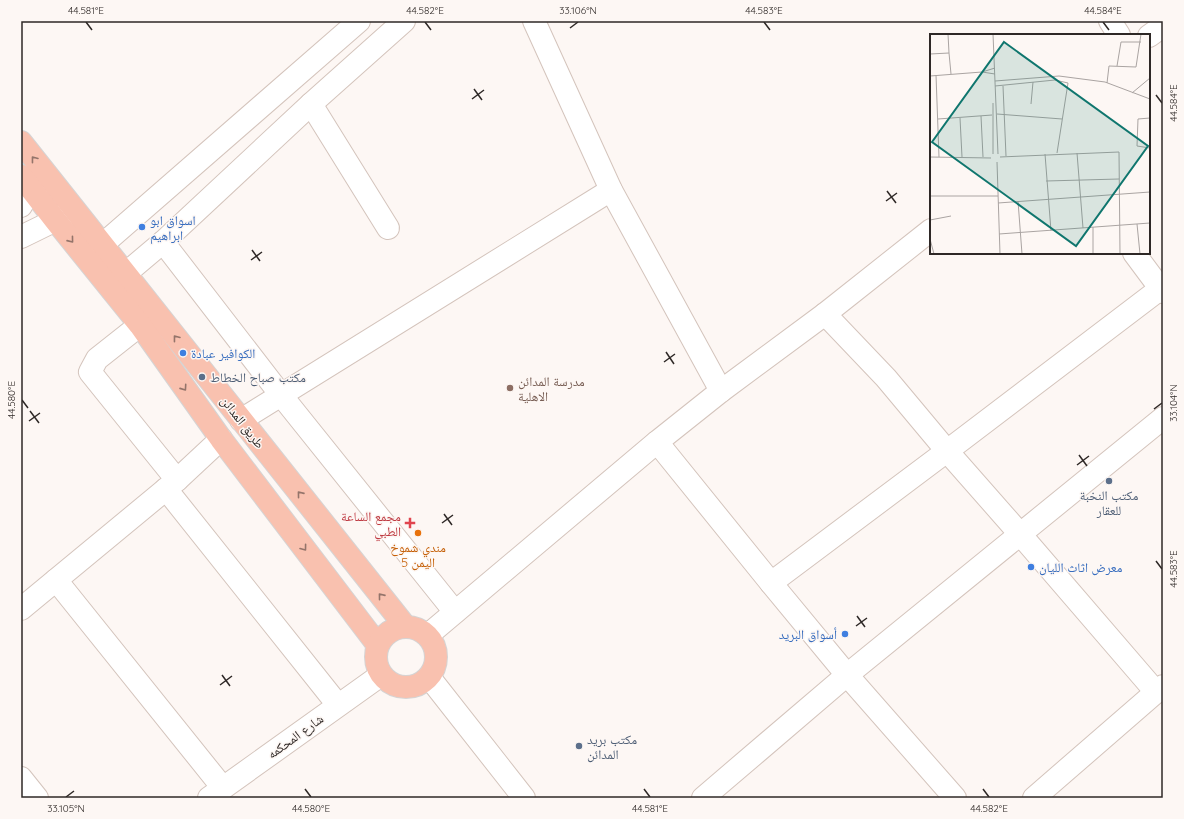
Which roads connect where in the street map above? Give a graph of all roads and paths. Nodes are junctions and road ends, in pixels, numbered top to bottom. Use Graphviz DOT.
graph roads {
  1 [pos="359,21"];
  2 [pos="404,21"];
  3 [pos="534,21"];
  4 [pos="1110,21"];
  5 [pos="1163,26"];
  6 [pos="1118,34"];
  7 [pos="1150,35"];
  8 [pos="311,104"];
  9 [pos="21,142"];
  10 [pos="49,178"];
  11 [pos="611,190"];
  12 [pos="24,191"];
  13 [pos="75,211"];
  14 [pos="56,221"];
  15 [pos="388,228"];
  16 [pos="930,231"];
  17 [pos="21,238"];
  18 [pos="163,242"];
  19 [pos="102,245"];
  20 [pos="1135,254"];
  21 [pos="125,274"];
  22 [pos="1162,290"];
  23 [pos="825,314"];
  24 [pos="140,325"];
  25 [pos="721,391"];
  26 [pos="282,395"];
  27 [pos="1163,418"];
  28 [pos="241,420"];
  29 [pos="221,439"];
  30 [pos="657,442"];
  31 [pos="947,452"];
  32 [pos="171,484"];
  33 [pos="1020,534"];
  34 [pos="56,580"];
  35 [pos="770,583"];
  36 [pos="21,609"];
  37 [pos="455,612"];
  38 [pos="405,626"];
  39 [pos="428,635"];
  40 [pos="377,644"];
  41 [pos="381,675"];
  42 [pos="847,675"];
  43 [pos="429,677"];
  44 [pos="1159,689"];
  45 [pos="338,706"];
  46 [pos="21,778"];
  47 [pos="216,793"];
  48 [pos="36,798"];
  49 [pos="524,798"];
  50 [pos="703,798"];
  51 [pos="955,798"];
  52 [pos="1034,798"];
  1 -- 19 [label="street"];
  2 -- 8 [label="street"];
  3 -- 11 [label="street"];
  4 -- 6 [label="street"];
  5 -- 7 [label="street"];
  8 -- 15 [label="street"];
  8 -- 18 [label="street"];
  10 -- 9 [label="main road, طريق المدائن, one-way"];
  10 -- 12 [label="street"];
  10 -- 13 [label="main road, طريق المدائن"];
  11 -- 25 [label="street"];
  11 -- 26 [label="street"];
  12 -- 14 [label="main road, طريق المدائن"];
  13 -- 14 [label="street"];
  13 -- 19 [label="main road, طريق المدائن"];
  14 -- 17 [label="street"];
  14 -- 24 [label="main road, طريق المدائن, one-way"];
  16 -- 23 [label="street"];
  18 -- 21 [label="street"];
  18 -- 26 [label="street"];
  19 -- 21 [label="main road, طريق المدائن"];
  20 -- 22 [label="street"];
  28 -- 21 [label="main road, طريق المدائن, one-way"];
  22 -- 31 [label="street"];
  23 -- 25 [label="street"];
  23 -- 31 [label="street"];
  24 -- 29 [label="main road, طريق المدائن, one-way"];
  24 -- 32 [label="street"];
  25 -- 30 [label="street"];
  26 -- 28 [label="street"];
  26 -- 37 [label="street"];
  27 -- 33 [label="street"];
  38 -- 28 [label="main road, طريق المدائن, one-way"];
  29 -- 32 [label="street"];
  29 -- 40 [label="main road, طريق المدائن, one-way"];
  30 -- 35 [label="street"];
  30 -- 37 [label="street"];
  31 -- 33 [label="street"];
  31 -- 35 [label="street"];
  32 -- 34 [label="street"];
  32 -- 45 [label="street"];
  33 -- 42 [label="street"];
  33 -- 44 [label="street"];
  34 -- 36 [label="street"];
  34 -- 47 [label="street"];
  35 -- 42 [label="street"];
  37 -- 39 [label="street"];
  38 -- 39 [label="main road"];
  38 -- 40 [label="main road"];
  39 -- 43 [label="main road"];
  40 -- 41 [label="main road"];
  41 -- 43 [label="main road"];
  41 -- 45 [label="street, شارع المحكمه"];
  42 -- 50 [label="street"];
  42 -- 51 [label="street"];
  43 -- 49 [label="street"];
  44 -- 52 [label="street"];
  45 -- 47 [label="street, شارع المحكمه"];
  46 -- 48 [label="street"];
}
